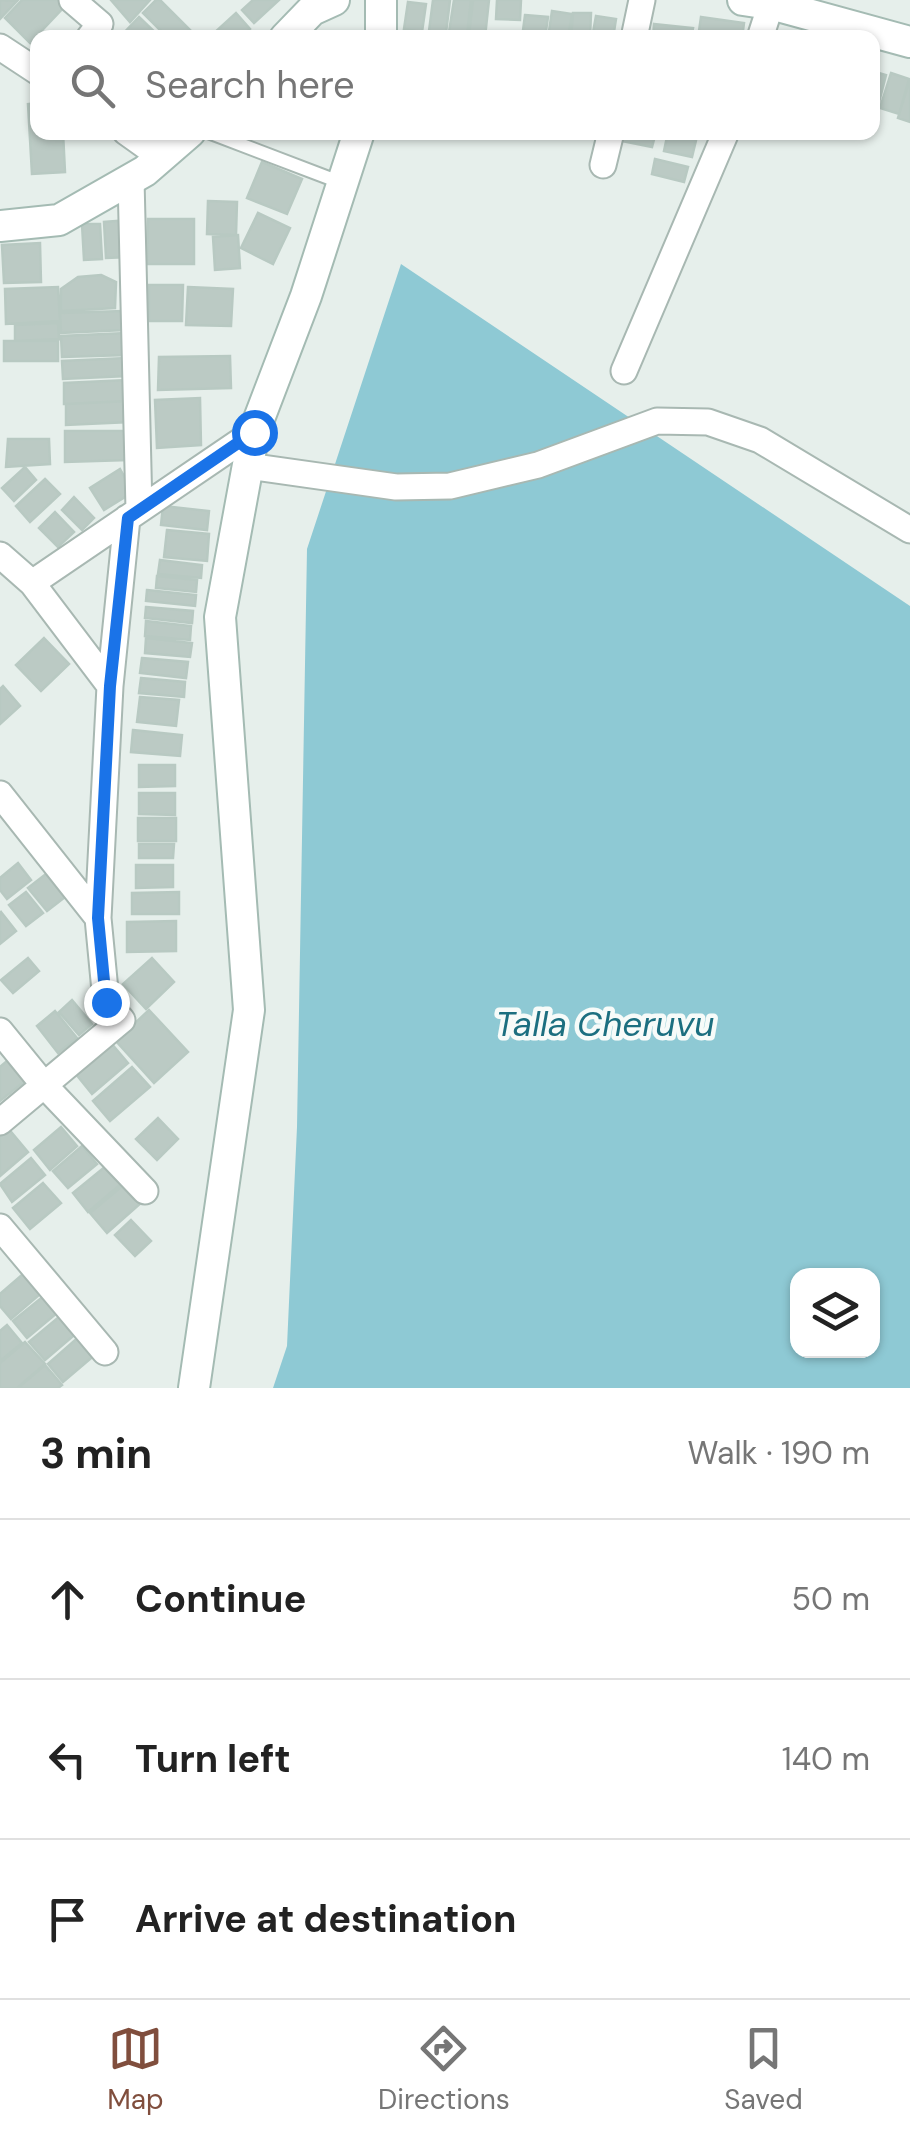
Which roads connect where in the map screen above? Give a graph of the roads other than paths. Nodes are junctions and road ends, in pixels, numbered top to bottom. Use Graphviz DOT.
graph roads {
  1 [pos="72,0"];
  2 [pos="381,0"];
  3 [pos="642,0"];
  4 [pos="757,2"];
  5 [pos="316,3"];
  6 [pos="95,30"];
  7 [pos="292,30"];
  8 [pos="381,30"];
  9 [pos="636,30"];
  10 [pos="759,30"];
  11 [pos="864,30"];
  12 [pos="880,34"];
  13 [pos="910,42"];
  14 [pos="2,49"];
  15 [pos="30,67"];
  16 [pos="137,140"];
  17 [pos="181,140"];
  18 [pos="229,140"];
  19 [pos="357,140"];
  20 [pos="609,140"];
  21 [pos="723,140"];
  22 [pos="161,157"];
  23 [pos="603,165"];
  24 [pos="130,179"];
  25 [pos="344,183"];
  26 [pos="0,226"];
  27 [pos="624,371"];
  28 [pos="254,432"];
  29 [pos="248,466"];
  30 [pos="133,514"];
  31 [pos="910,530"];
  32 [pos="0,554"];
  33 [pos="32,583"];
  34 [pos="110,686"];
  35 [pos="0,794"];
  36 [pos="98,918"];
  37 [pos="0,1031"];
  38 [pos="44,1085"];
  39 [pos="0,1122"];
  40 [pos="145,1191"];
  41 [pos="0,1227"];
  42 [pos="106,1352"];
  43 [pos="194,1388"];
  1 -- 6 [label="street"];
  2 -- 8 [label="street"];
  3 -- 9 [label="street"];
  4 -- 10 [label="street"];
  4 -- 11 [label="street"];
  5 -- 7 [label="street"];
  12 -- 13 [label="street"];
  14 -- 15 [label="street"];
  16 -- 22 [label="street"];
  17 -- 22 [label="street"];
  18 -- 25 [label="lane"];
  19 -- 25 [label="street"];
  20 -- 23 [label="street"];
  21 -- 27 [label="street"];
  22 -- 24 [label="street"];
  24 -- 26 [label="street"];
  24 -- 30 [label="street"];
  25 -- 28 [label="street"];
  28 -- 29 [label="street"];
  28 -- 30 [label="street"];
  29 -- 31 [label="street"];
  29 -- 43 [label="street"];
  30 -- 33 [label="street"];
  30 -- 34 [label="street"];
  32 -- 33 [label="street"];
  33 -- 34 [label="street"];
  34 -- 36 [label="street"];
  35 -- 36 [label="street"];
  36 -- 38 [label="street"];
  37 -- 38 [label="street"];
  38 -- 39 [label="street"];
  38 -- 40 [label="street"];
  41 -- 42 [label="street"];
}
